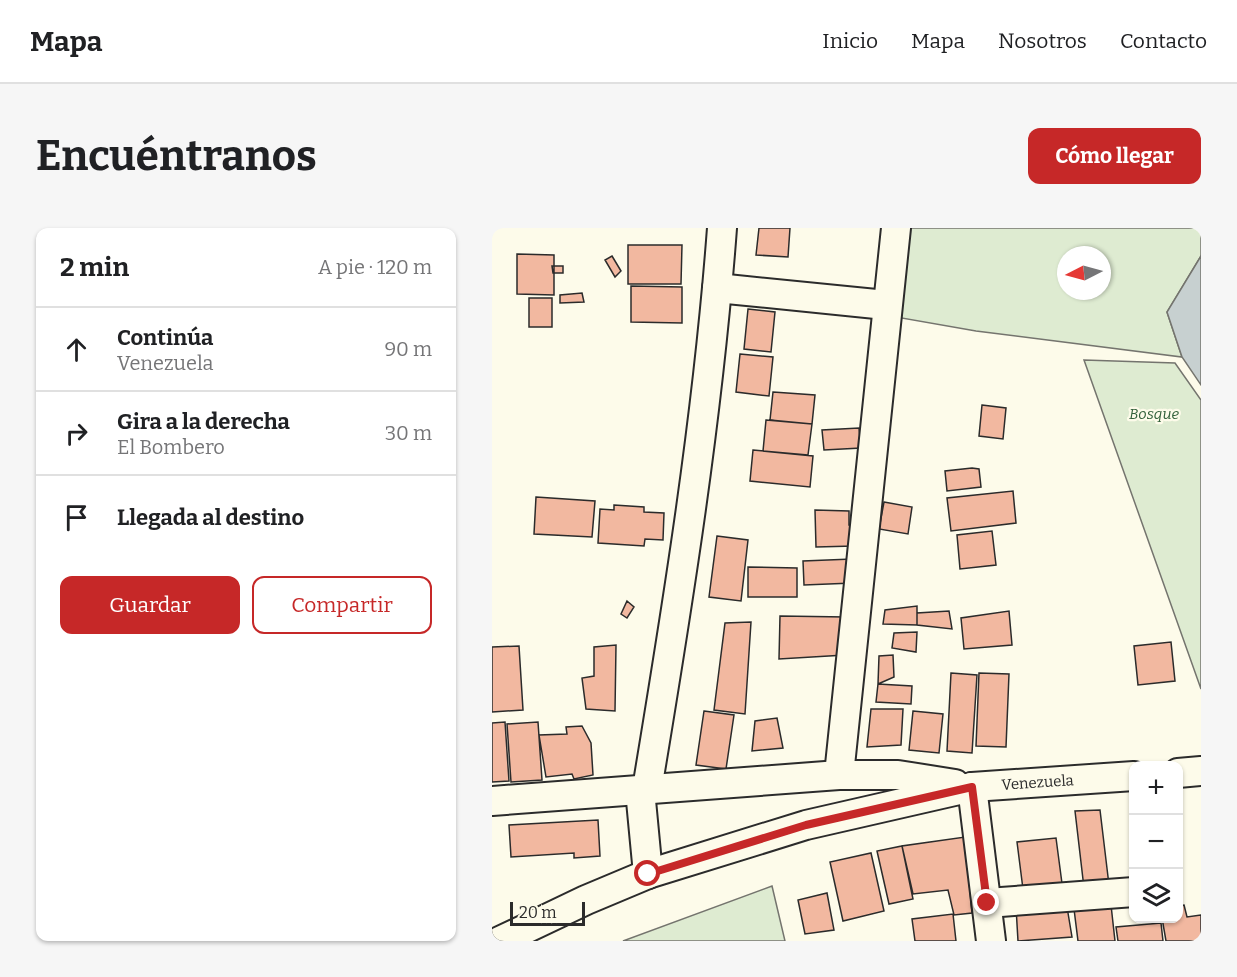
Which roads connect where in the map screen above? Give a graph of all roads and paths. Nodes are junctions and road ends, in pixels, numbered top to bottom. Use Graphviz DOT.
graph roads {
  1 [pos="722,228"];
  2 [pos="896,228"];
  3 [pos="717,288"];
  4 [pos="886,305"];
  5 [pos="1201,771"];
  6 [pos="1183,773"];
  7 [pos="839,775"];
  8 [pos="1129,776"];
  9 [pos="972,787"];
  10 [pos="644,789"];
  11 [pos="492,801"];
  12 [pos="648,874"];
  13 [pos="1129,892"];
  14 [pos="987,903"];
  15 [pos="500,941"];
  16 [pos="991,941"];
  1 -- 3 [label="street"];
  2 -- 4 [label="street"];
  3 -- 4 [label="street"];
  3 -- 10 [label="street"];
  4 -- 7 [label="street"];
  5 -- 6 [label="street"];
  7 -- 9 [label="street"];
  7 -- 10 [label="street"];
  8 -- 9 [label="street, Venezuela"];
  9 -- 12 [label="street, Venezuela"];
  9 -- 14 [label="street"];
  10 -- 11 [label="street"];
  10 -- 12 [label="street"];
  12 -- 15 [label="street, Venezuela"];
  13 -- 14 [label="street"];
  14 -- 16 [label="street"];
}
